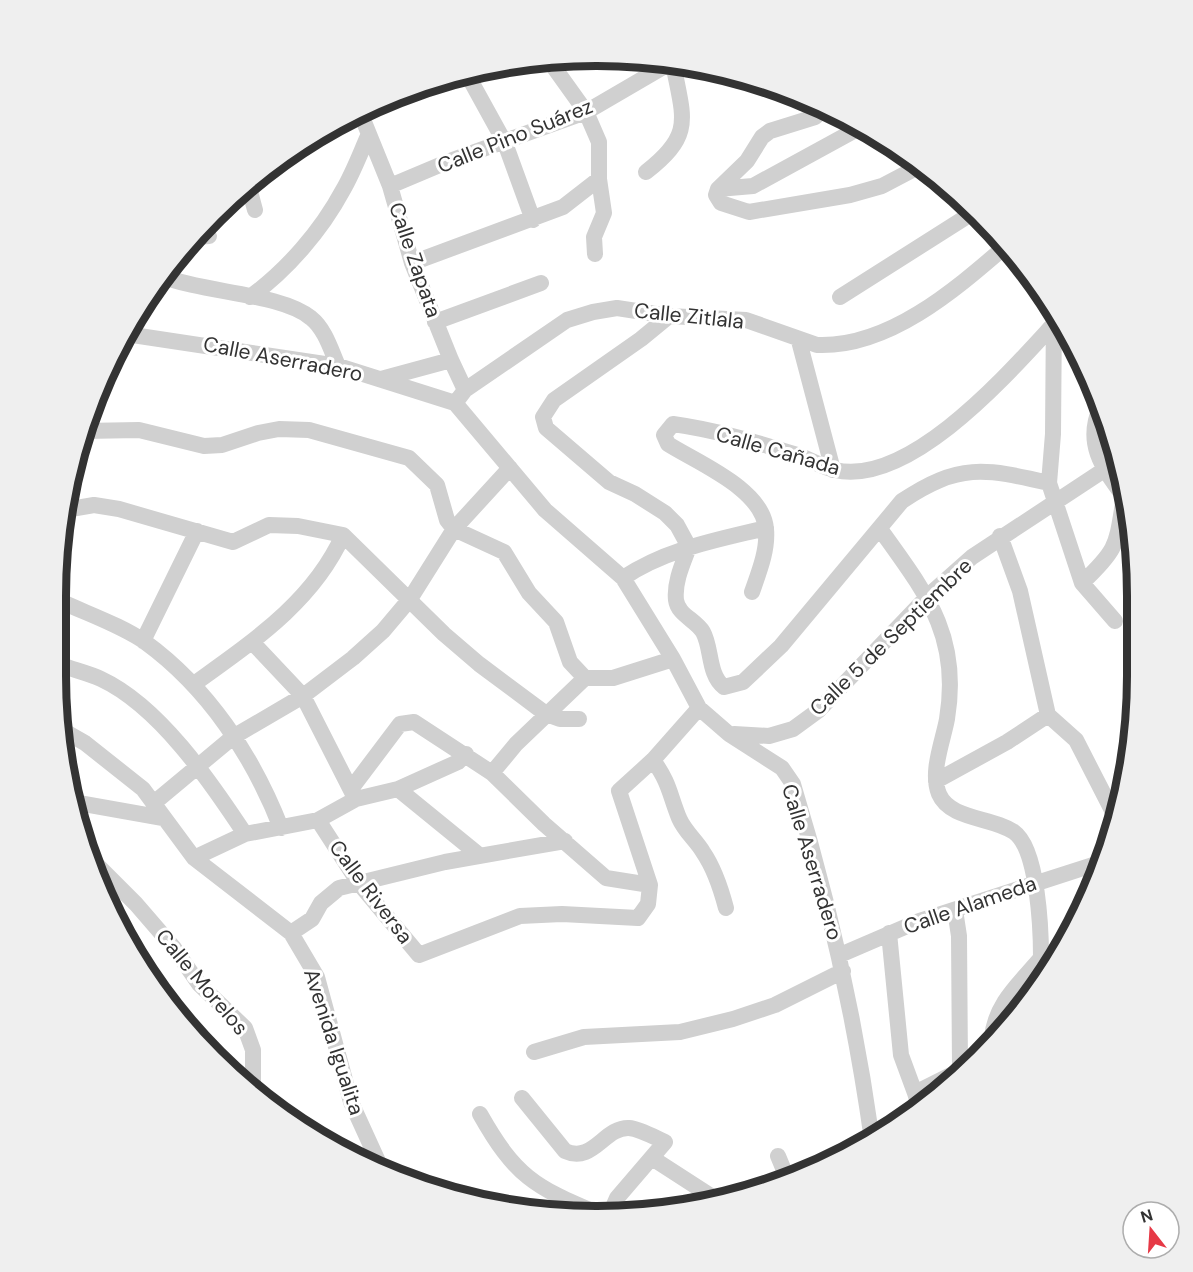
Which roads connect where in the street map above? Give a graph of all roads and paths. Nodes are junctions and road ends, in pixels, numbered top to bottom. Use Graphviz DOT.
graph roads {
  1 [pos="555,68"];
  2 [pos="659,70"];
  3 [pos="673,72"];
  4 [pos="471,81"];
  5 [pos="586,112"];
  6 [pos="818,115"];
  7 [pos="363,121"];
  8 [pos="853,132"];
  9 [pos="368,136"];
  10 [pos="505,143"];
  11 [pos="912,170"];
  12 [pos="646,172"];
  13 [pos="599,179"];
  14 [pos="390,186"];
  15 [pos="718,189"];
  16 [pos="251,195"];
  17 [pos="255,210"];
  18 [pos="967,216"];
  19 [pos="533,220"];
  20 [pos="999,252"];
  21 [pos="596,255"];
  22 [pos="412,263"];
  23 [pos="172,279"];
  24 [pos="540,283"];
  25 [pos="250,297"];
  26 [pos="840,297"];
  27 [pos="669,316"];
  28 [pos="1050,321"];
  29 [pos="435,322"];
  30 [pos="1054,328"];
  31 [pos="135,335"];
  32 [pos="799,340"];
  33 [pos="451,360"];
  34 [pos="338,366"];
  35 [pos="381,379"];
  36 [pos="460,397"];
  37 [pos="1096,418"];
  38 [pos="93,431"];
  39 [pos="510,468"];
  40 [pos="833,470"];
  41 [pos="1104,470"];
  42 [pos="1049,483"];
  43 [pos="1115,483"];
  44 [pos="1054,500"];
  45 [pos="74,508"];
  46 [pos="1121,522"];
  47 [pos="766,528"];
  48 [pos="454,529"];
  49 [pos="880,529"];
  50 [pos="197,531"];
  51 [pos="344,535"];
  52 [pos="1000,536"];
  53 [pos="689,547"];
  54 [pos="622,578"];
  55 [pos="1082,583"];
  56 [pos="752,592"];
  57 [pos="928,596"];
  58 [pos="410,599"];
  59 [pos="66,604"];
  60 [pos="1115,621"];
  61 [pos="143,641"];
  62 [pos="253,642"];
  63 [pos="673,659"];
  64 [pos="66,667"];
  65 [pos="585,678"];
  66 [pos="194,684"];
  67 [pos="303,696"];
  68 [pos="699,708"];
  69 [pos="546,714"];
  70 [pos="1048,715"];
  71 [pos="579,719"];
  72 [pos="70,734"];
  73 [pos="729,734"];
  74 [pos="233,737"];
  75 [pos="466,754"];
  76 [pos="652,760"];
  77 [pos="197,768"];
  78 [pos="492,773"];
  79 [pos="936,781"];
  80 [pos="398,789"];
  81 [pos="354,794"];
  82 [pos="155,802"];
  83 [pos="82,804"];
  84 [pos="1110,807"];
  85 [pos="163,818"];
  86 [pos="318,820"];
  87 [pos="281,828"];
  88 [pos="244,834"];
  89 [pos="565,841"];
  90 [pos="479,855"];
  91 [pos="194,858"];
  92 [pos="1092,865"];
  93 [pos="103,871"];
  94 [pos="358,882"];
  95 [pos="1035,882"];
  96 [pos="650,885"];
  97 [pos="726,908"];
  98 [pos="955,910"];
  99 [pos="291,933"];
  100 [pos="889,933"];
  101 [pos="841,963"];
  102 [pos="995,1025"];
  103 [pos="534,1052"];
  104 [pos="964,1058"];
  105 [pos="254,1079"];
  106 [pos="522,1098"];
  107 [pos="916,1098"];
  108 [pos="480,1114"];
  109 [pos="870,1130"];
  110 [pos="370,1155"];
  111 [pos="778,1156"];
  112 [pos="652,1158"];
  113 [pos="785,1172"];
  114 [pos="708,1194"];
  115 [pos="578,1205"];
  116 [pos="614,1205"];
  1 -- 5 [label="street"];
  2 -- 5 [label="street, Calle Pino Suárez"];
  3 -- 12 [label="street"];
  4 -- 10 [label="street"];
  5 -- 10 [label="street, Calle Pino Suárez"];
  5 -- 13 [label="street"];
  6 -- 15 [label="street"];
  7 -- 9 [label="street, Calle Zapata"];
  8 -- 15 [label="street"];
  9 -- 14 [label="street, Calle Zapata"];
  9 -- 25 [label="street"];
  10 -- 14 [label="street, Calle Pino Suárez"];
  10 -- 19 [label="street"];
  11 -- 15 [label="street"];
  13 -- 19 [label="street"];
  13 -- 21 [label="street"];
  14 -- 22 [label="street, Calle Zapata"];
  16 -- 17 [label="street"];
  18 -- 26 [label="street"];
  19 -- 22 [label="street"];
  20 -- 32 [label="street, Calle Zitlala"];
  22 -- 29 [label="street, Calle Zapata"];
  23 -- 25 [label="street"];
  24 -- 29 [label="street"];
  25 -- 34 [label="street"];
  27 -- 32 [label="street, Calle Zitlala"];
  27 -- 36 [label="street, Calle Zitlala"];
  27 -- 53 [label="street"];
  28 -- 40 [label="street, Calle Cañada"];
  29 -- 33 [label="street, Calle Zapata"];
  30 -- 42 [label="street"];
  31 -- 34 [label="street, Calle Aserradero"];
  32 -- 40 [label="street"];
  33 -- 35 [label="street"];
  33 -- 36 [label="street, Calle Zapata"];
  34 -- 35 [label="street, Calle Aserradero"];
  35 -- 36 [label="street, Calle Aserradero"];
  36 -- 39 [label="street, Calle Aserradero"];
  37 -- 41 [label="street"];
  38 -- 48 [label="street"];
  39 -- 48 [label="street"];
  39 -- 54 [label="street, Calle Aserradero"];
  40 -- 47 [label="street, Calle Cañada"];
  41 -- 43 [label="street"];
  41 -- 44 [label="street, Calle 5 de Septiembre"];
  42 -- 44 [label="street"];
  42 -- 49 [label="street"];
  44 -- 52 [label="street, Calle 5 de Septiembre"];
  44 -- 55 [label="street"];
  45 -- 50 [label="street"];
  46 -- 55 [label="street"];
  47 -- 53 [label="street"];
  47 -- 56 [label="street"];
  48 -- 58 [label="street"];
  48 -- 65 [label="street"];
  49 -- 53 [label="street"];
  49 -- 57 [label="street"];
  50 -- 51 [label="street"];
  50 -- 61 [label="street"];
  51 -- 58 [label="street"];
  51 -- 62 [label="street"];
  52 -- 57 [label="street, Calle 5 de Septiembre"];
  52 -- 70 [label="street"];
  53 -- 54 [label="street"];
  54 -- 63 [label="street, Calle Aserradero"];
  55 -- 60 [label="street"];
  57 -- 73 [label="street, Calle 5 de Septiembre"];
  57 -- 79 [label="street"];
  58 -- 67 [label="street"];
  58 -- 69 [label="street"];
  59 -- 61 [label="street"];
  61 -- 66 [label="street"];
  62 -- 66 [label="street"];
  62 -- 67 [label="street"];
  63 -- 65 [label="street"];
  63 -- 68 [label="street, Calle Aserradero"];
  64 -- 77 [label="street"];
  65 -- 69 [label="street"];
  66 -- 74 [label="street"];
  67 -- 74 [label="street"];
  67 -- 81 [label="street"];
  68 -- 73 [label="street, Calle Aserradero"];
  68 -- 76 [label="street"];
  69 -- 71 [label="street"];
  69 -- 78 [label="street"];
  70 -- 79 [label="street"];
  70 -- 84 [label="street"];
  72 -- 82 [label="street, Avenida Igualita"];
  73 -- 101 [label="street, Calle Aserradero"];
  74 -- 77 [label="street"];
  74 -- 87 [label="street"];
  75 -- 78 [label="street"];
  75 -- 80 [label="street"];
  75 -- 81 [label="street"];
  76 -- 96 [label="street"];
  76 -- 97 [label="street"];
  77 -- 82 [label="street"];
  77 -- 88 [label="street"];
  78 -- 89 [label="street"];
  79 -- 95 [label="street"];
  80 -- 81 [label="street"];
  80 -- 90 [label="street"];
  81 -- 86 [label="street"];
  82 -- 85 [label="street, Avenida Igualita"];
  83 -- 85 [label="street"];
  85 -- 91 [label="street, Avenida Igualita"];
  86 -- 87 [label="street"];
  86 -- 94 [label="street, Calle Riversa"];
  87 -- 88 [label="street"];
  88 -- 91 [label="street"];
  89 -- 90 [label="street"];
  89 -- 96 [label="street"];
  90 -- 94 [label="street"];
  91 -- 99 [label="street, Avenida Igualita"];
  92 -- 95 [label="street, Calle Alameda"];
  93 -- 105 [label="street, Calle Morelos"];
  94 -- 96 [label="street, Calle Riversa"];
  94 -- 99 [label="street"];
  95 -- 98 [label="street, Calle Alameda"];
  95 -- 102 [label="street"];
  98 -- 100 [label="street, Calle Alameda"];
  98 -- 104 [label="street"];
  99 -- 110 [label="street, Avenida Igualita"];
  100 -- 101 [label="street, Calle Alameda"];
  100 -- 107 [label="street"];
  101 -- 103 [label="street, Calle Alameda"];
  101 -- 109 [label="street, Calle Aserradero"];
  106 -- 112 [label="street"];
  108 -- 115 [label="street"];
  111 -- 113 [label="street"];
  112 -- 114 [label="street"];
  112 -- 116 [label="street"];
}
